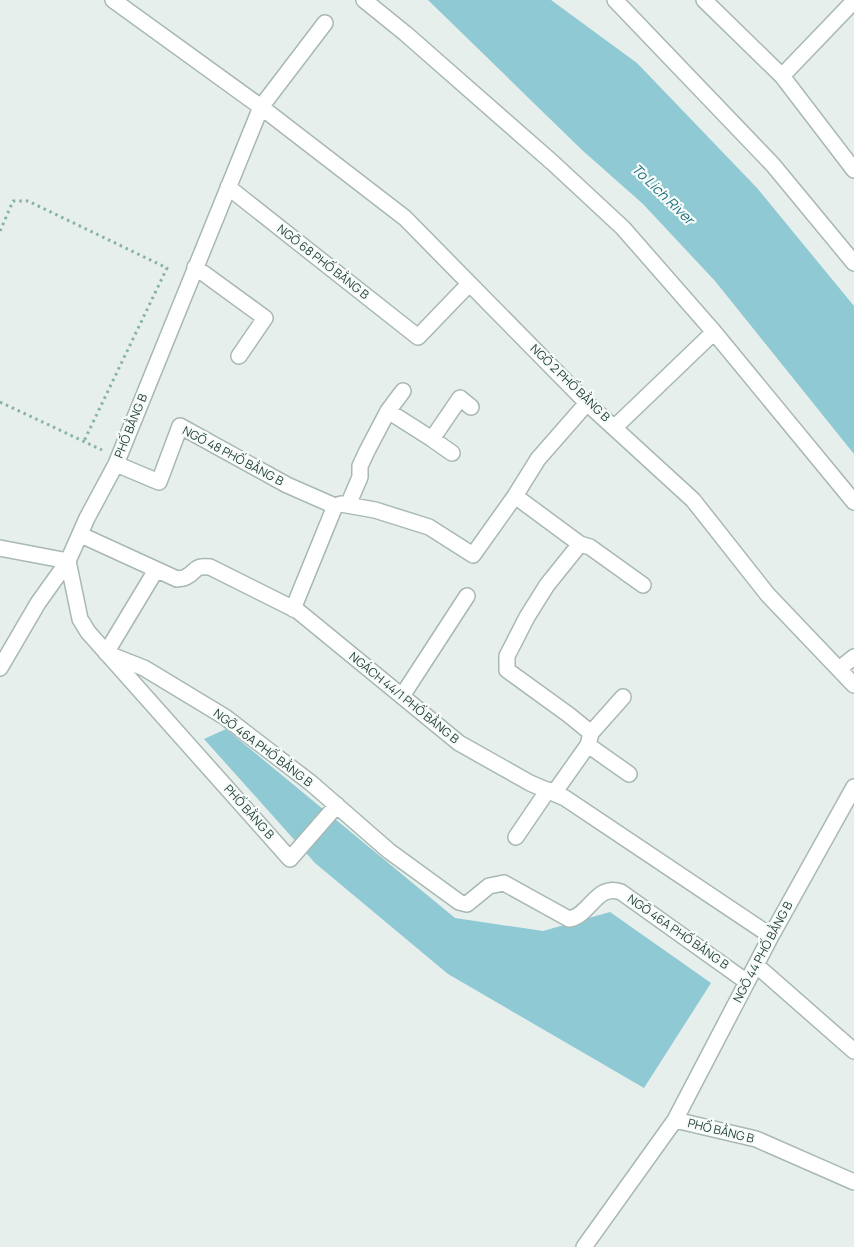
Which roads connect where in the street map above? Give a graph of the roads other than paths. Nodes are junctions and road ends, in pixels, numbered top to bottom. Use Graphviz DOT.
graph roads {
  1 [pos="113,0"];
  2 [pos="364,0"];
  3 [pos="704,0"];
  4 [pos="616,1"];
  5 [pos="854,2"];
  6 [pos="325,23"];
  7 [pos="782,76"];
  8 [pos="261,107"];
  9 [pos="854,170"];
  10 [pos="228,187"];
  11 [pos="854,263"];
  12 [pos="194,267"];
  13 [pos="469,284"];
  14 [pos="714,332"];
  15 [pos="239,356"];
  16 [pos="403,391"];
  17 [pos="587,402"];
  18 [pos="471,407"];
  19 [pos="388,412"];
  20 [pos="615,427"];
  21 [pos="432,439"];
  22 [pos="452,453"];
  23 [pos="117,460"];
  24 [pos="515,496"];
  25 [pos="854,502"];
  26 [pos="341,505"];
  27 [pos="81,535"];
  28 [pos="580,544"];
  29 [pos="0,548"];
  30 [pos="68,561"];
  31 [pos="156,570"];
  32 [pos="643,585"];
  33 [pos="467,596"];
  34 [pos="293,609"];
  35 [pos="106,653"];
  36 [pos="854,657"];
  37 [pos="0,668"];
  38 [pos="839,669"];
  39 [pos="854,685"];
  40 [pos="402,696"];
  41 [pos="623,697"];
  42 [pos="589,739"];
  43 [pos="629,774"];
  44 [pos="854,787"];
  45 [pos="551,791"];
  46 [pos="336,807"];
  47 [pos="516,836"];
  48 [pos="771,936"];
  49 [pos="756,965"];
  50 [pos="747,982"];
  51 [pos="854,1051"];
  52 [pos="675,1120"];
  53 [pos="854,1182"];
  54 [pos="584,1247"];
  1 -- 8 [label="street"];
  2 -- 14 [label="street"];
  3 -- 7 [label="street"];
  4 -- 11 [label="street"];
  5 -- 7 [label="street"];
  6 -- 8 [label="street, PHỐ BẰNG B"];
  7 -- 9 [label="street"];
  8 -- 10 [label="street, PHỐ BẰNG B"];
  8 -- 13 [label="street, NGÕ 2 PHỐ BẰNG B"];
  10 -- 12 [label="street, PHỐ BẰNG B"];
  10 -- 13 [label="street, NGÕ 68 PHỐ BẰNG B"];
  12 -- 15 [label="street"];
  12 -- 23 [label="street, PHỐ BẰNG B"];
  13 -- 17 [label="street, NGÕ 2 PHỐ BẰNG B"];
  14 -- 20 [label="street"];
  14 -- 25 [label="street"];
  16 -- 19 [label="street"];
  17 -- 20 [label="street, NGÕ 2 PHỐ BẰNG B"];
  17 -- 24 [label="street"];
  18 -- 21 [label="street"];
  19 -- 21 [label="street"];
  19 -- 26 [label="street"];
  20 -- 38 [label="street, NGÕ 2 PHỐ BẰNG B"];
  21 -- 22 [label="street"];
  23 -- 26 [label="street, NGÕ 48 PHỐ BẰNG B"];
  23 -- 27 [label="street, PHỐ BẰNG B"];
  24 -- 26 [label="street"];
  24 -- 28 [label="street"];
  26 -- 34 [label="street"];
  27 -- 30 [label="street, PHỐ BẰNG B"];
  27 -- 31 [label="street, NGÁCH 44/1 PHỐ BẰNG B"];
  28 -- 32 [label="street"];
  28 -- 42 [label="street"];
  29 -- 30 [label="street"];
  30 -- 35 [label="street, PHỐ BẰNG B"];
  30 -- 37 [label="street"];
  31 -- 34 [label="street, NGÁCH 44/1 PHỐ BẰNG B"];
  31 -- 35 [label="street"];
  33 -- 40 [label="street"];
  34 -- 40 [label="street, NGÁCH 44/1 PHỐ BẰNG B"];
  35 -- 46 [label="street, NGÕ 46A PHỐ BẰNG B"];
  35 -- 46 [label="street, PHỐ BẰNG B"];
  36 -- 38 [label="street"];
  38 -- 39 [label="street, NGÕ 2 PHỐ BẰNG B"];
  40 -- 45 [label="street, NGÁCH 44/1 PHỐ BẰNG B"];
  41 -- 42 [label="street"];
  42 -- 43 [label="street"];
  42 -- 45 [label="street"];
  44 -- 48 [label="street, NGÕ 44 PHỐ BẰNG B"];
  45 -- 47 [label="street"];
  45 -- 48 [label="street, NGÁCH 44/1 PHỐ BẰNG B"];
  46 -- 50 [label="street, NGÕ 46A PHỐ BẰNG B"];
  48 -- 49 [label="street, NGÕ 44 PHỐ BẰNG B"];
  49 -- 50 [label="street, NGÕ 44 PHỐ BẰNG B"];
  49 -- 51 [label="street"];
  50 -- 52 [label="street, NGÕ 44 PHỐ BẰNG B"];
  52 -- 53 [label="street, PHỐ BẰNG B"];
  52 -- 54 [label="street, PHỐ BẰNG B"];
}
